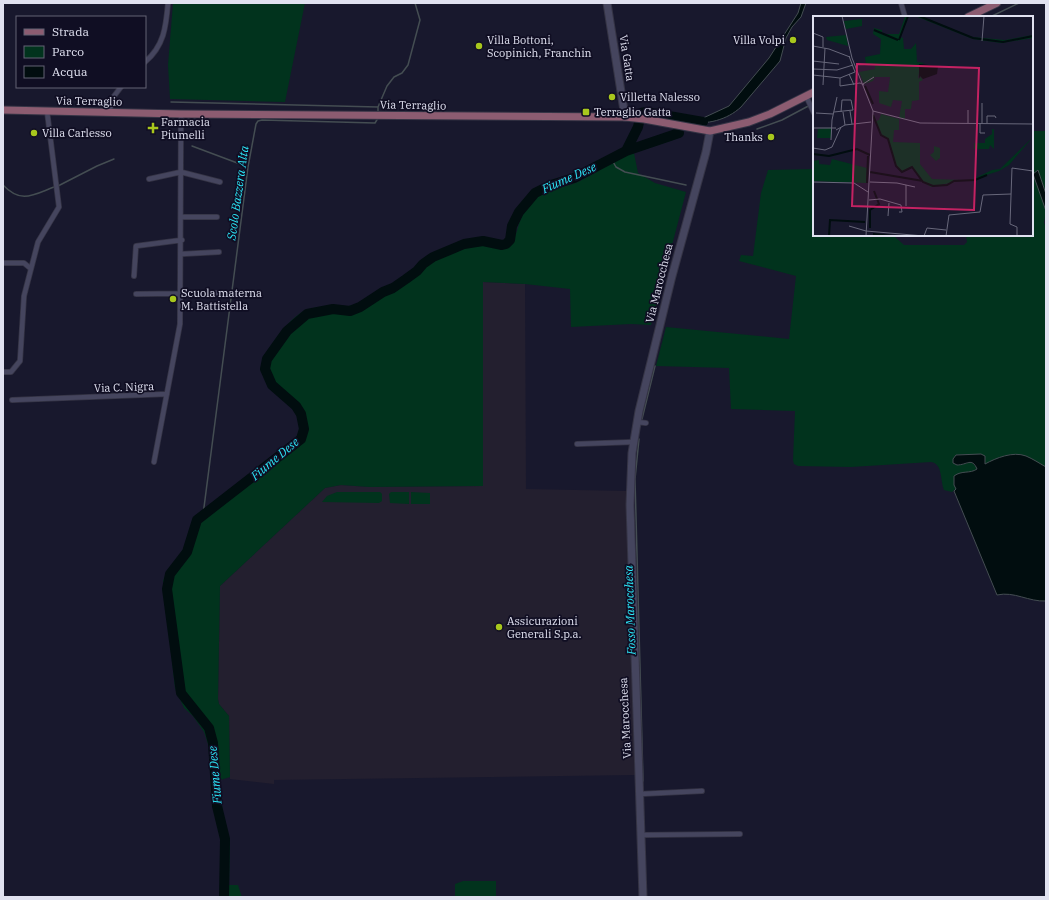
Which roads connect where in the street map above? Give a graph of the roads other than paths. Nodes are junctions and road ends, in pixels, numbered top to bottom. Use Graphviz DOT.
graph roads {
  1 [pos="168,3"];
  2 [pos="607,3"];
  3 [pos="901,3"];
  4 [pos="996,3"];
  5 [pos="905,16"];
  6 [pos="970,16"];
  7 [pos="146,61"];
  8 [pos="120,88"];
  9 [pos="813,94"];
  10 [pos="809,102"];
  11 [pos="3,110"];
  12 [pos="47,111"];
  13 [pos="813,111"];
  14 [pos="110,113"];
  15 [pos="182,114"];
  16 [pos="625,117"];
  17 [pos="710,131"];
  18 [pos="181,172"];
  19 [pos="149,179"];
  20 [pos="220,182"];
  21 [pos="182,217"];
  22 [pos="217,217"];
  23 [pos="182,240"];
  24 [pos="219,252"];
  25 [pos="182,254"];
  26 [pos="3,263"];
  27 [pos="30,268"];
  28 [pos="134,276"];
  29 [pos="136,294"];
  30 [pos="181,294"];
  31 [pos="226,294"];
  32 [pos="3,372"];
  33 [pos="168,394"];
  34 [pos="12,400"];
  35 [pos="637,422"];
  36 [pos="646,423"];
  37 [pos="633,442"];
  38 [pos="577,444"];
  39 [pos="154,462"];
  40 [pos="702,791"];
  41 [pos="640,794"];
  42 [pos="641,834"];
  43 [pos="740,834"];
  44 [pos="642,897"];
  1 -- 7 [label="street"];
  2 -- 16 [label="street, Via Gatta"];
  3 -- 5 [label="street"];
  4 -- 6 [label="main road"];
  8 -- 14 [label="street"];
  9 -- 10 [label="main road, Via Terraglio"];
  10 -- 13 [label="street"];
  10 -- 17 [label="main road, Via Terraglio"];
  11 -- 12 [label="main road, Via Terraglio"];
  12 -- 14 [label="main road, Via Terraglio"];
  12 -- 27 [label="street"];
  14 -- 15 [label="main road, Via Terraglio"];
  15 -- 16 [label="main road, Via Terraglio"];
  15 -- 18 [label="street"];
  16 -- 17 [label="main road, Via Terraglio"];
  17 -- 35 [label="street, Via Marocchesa"];
  18 -- 19 [label="street"];
  18 -- 20 [label="street"];
  18 -- 21 [label="street"];
  21 -- 22 [label="street"];
  21 -- 23 [label="street"];
  23 -- 25 [label="street"];
  23 -- 28 [label="street"];
  24 -- 25 [label="street"];
  25 -- 30 [label="street"];
  26 -- 27 [label="street"];
  27 -- 32 [label="street"];
  29 -- 30 [label="street"];
  30 -- 31 [label="street"];
  30 -- 33 [label="street"];
  33 -- 34 [label="street, Via C. Nigra"];
  33 -- 39 [label="street, Via C. Nigra"];
  35 -- 36 [label="street"];
  35 -- 37 [label="street, Via Marocchesa"];
  37 -- 38 [label="street"];
  37 -- 41 [label="street, Via Marocchesa"];
  40 -- 41 [label="street"];
  41 -- 42 [label="street, Via Marocchesa"];
  42 -- 43 [label="street"];
  42 -- 44 [label="street, Via Marocchesa"];
}
